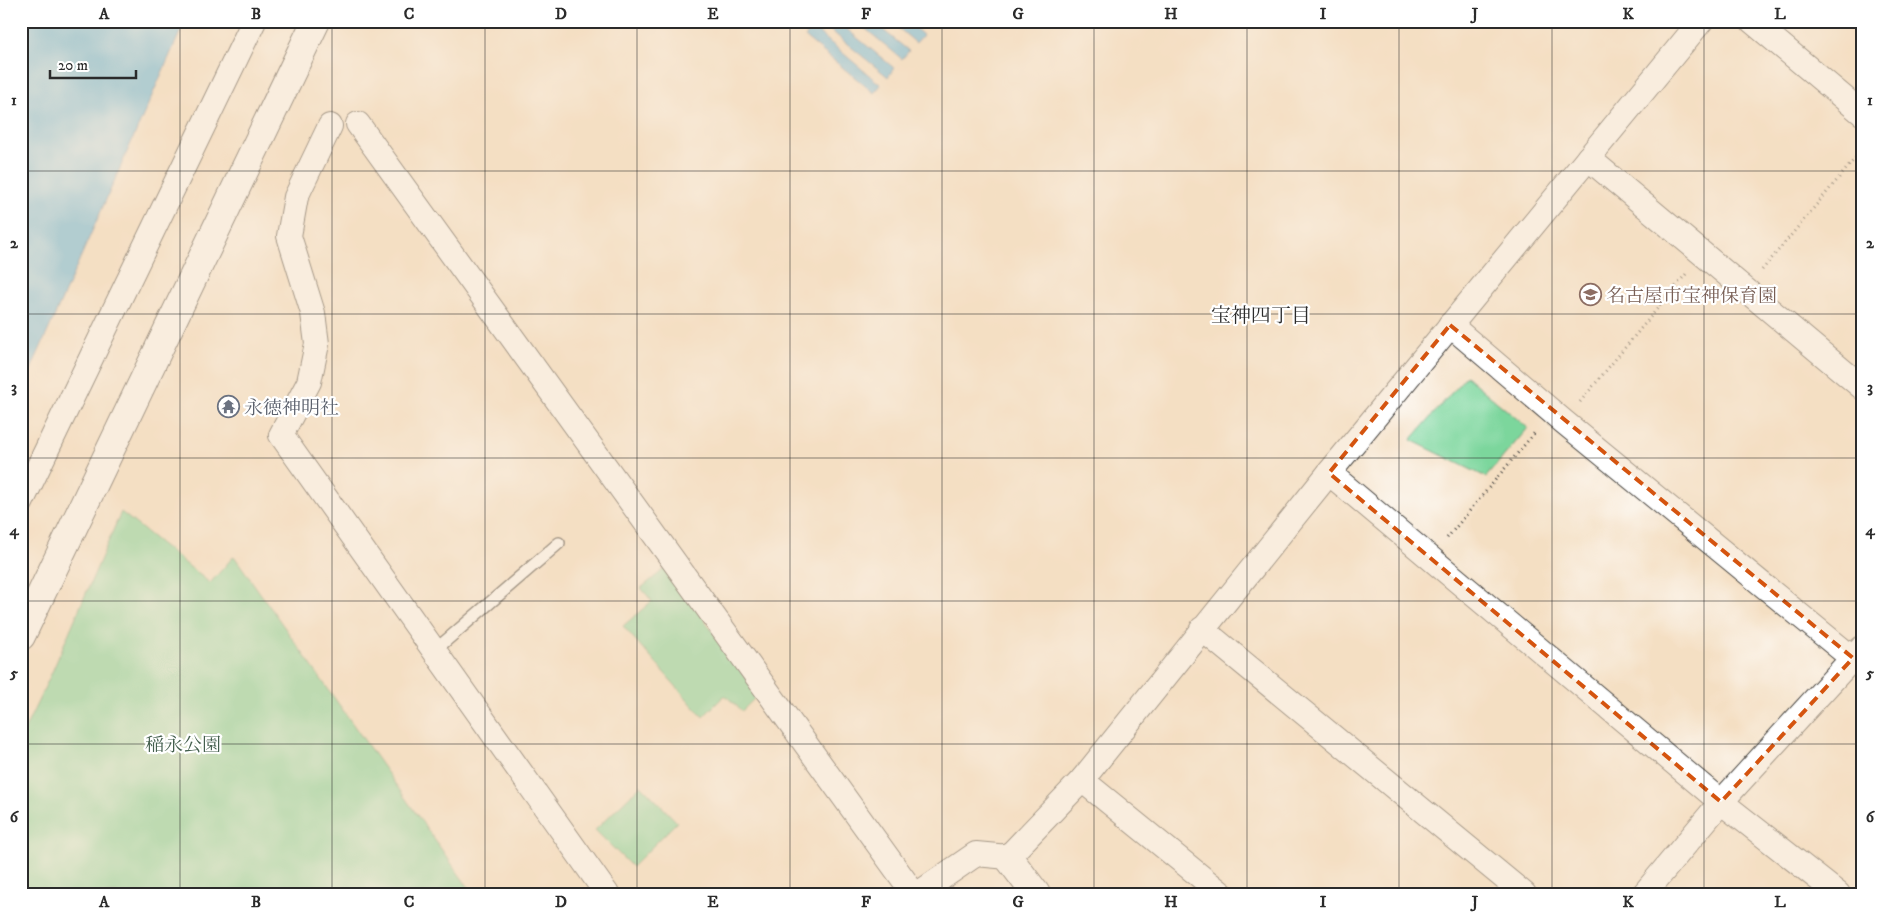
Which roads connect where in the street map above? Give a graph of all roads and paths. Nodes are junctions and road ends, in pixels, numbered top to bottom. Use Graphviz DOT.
graph roads {
  1 [pos="254,21"];
  2 [pos="316,21"];
  3 [pos="1701,21"];
  4 [pos="1752,21"];
  5 [pos="1863,114"];
  6 [pos="358,124"];
  7 [pos="330,126"];
  8 [pos="1863,149"];
  9 [pos="1588,158"];
  10 [pos="1703,254"];
  11 [pos="1745,290"];
  12 [pos="1450,325"];
  13 [pos="1863,388"];
  14 [pos="1558,416"];
  15 [pos="1329,472"];
  16 [pos="21,503"];
  17 [pos="559,543"];
  18 [pos="1431,558"];
  19 [pos="1202,629"];
  20 [pos="21,636"];
  21 [pos="434,651"];
  22 [pos="1859,657"];
  23 [pos="1082,780"];
  24 [pos="1721,802"];
  25 [pos="1008,857"];
  26 [pos="607,894"];
  27 [pos="914,894"];
  28 [pos="918,894"];
  29 [pos="1036,894"];
  30 [pos="1222,894"];
  31 [pos="1524,894"];
  32 [pos="1644,894"];
  33 [pos="1838,894"];
  1 -- 16 [label="street"];
  2 -- 20 [label="street"];
  3 -- 9 [label="street"];
  4 -- 5 [label="street"];
  6 -- 27 [label="street"];
  7 -- 21 [label="street"];
  8 -- 11 [label="path"];
  9 -- 10 [label="street"];
  9 -- 12 [label="street"];
  10 -- 11 [label="street"];
  10 -- 14 [label="path"];
  11 -- 13 [label="street"];
  12 -- 14 [label="street"];
  12 -- 15 [label="street"];
  14 -- 18 [label="path"];
  14 -- 22 [label="street"];
  15 -- 18 [label="street"];
  15 -- 19 [label="street"];
  17 -- 21 [label="lane"];
  18 -- 24 [label="street"];
  19 -- 23 [label="street"];
  19 -- 31 [label="street"];
  21 -- 26 [label="street"];
  22 -- 24 [label="street"];
  23 -- 25 [label="street"];
  23 -- 30 [label="street"];
  24 -- 32 [label="street"];
  24 -- 33 [label="street"];
  25 -- 28 [label="street"];
  25 -- 29 [label="street"];
}
